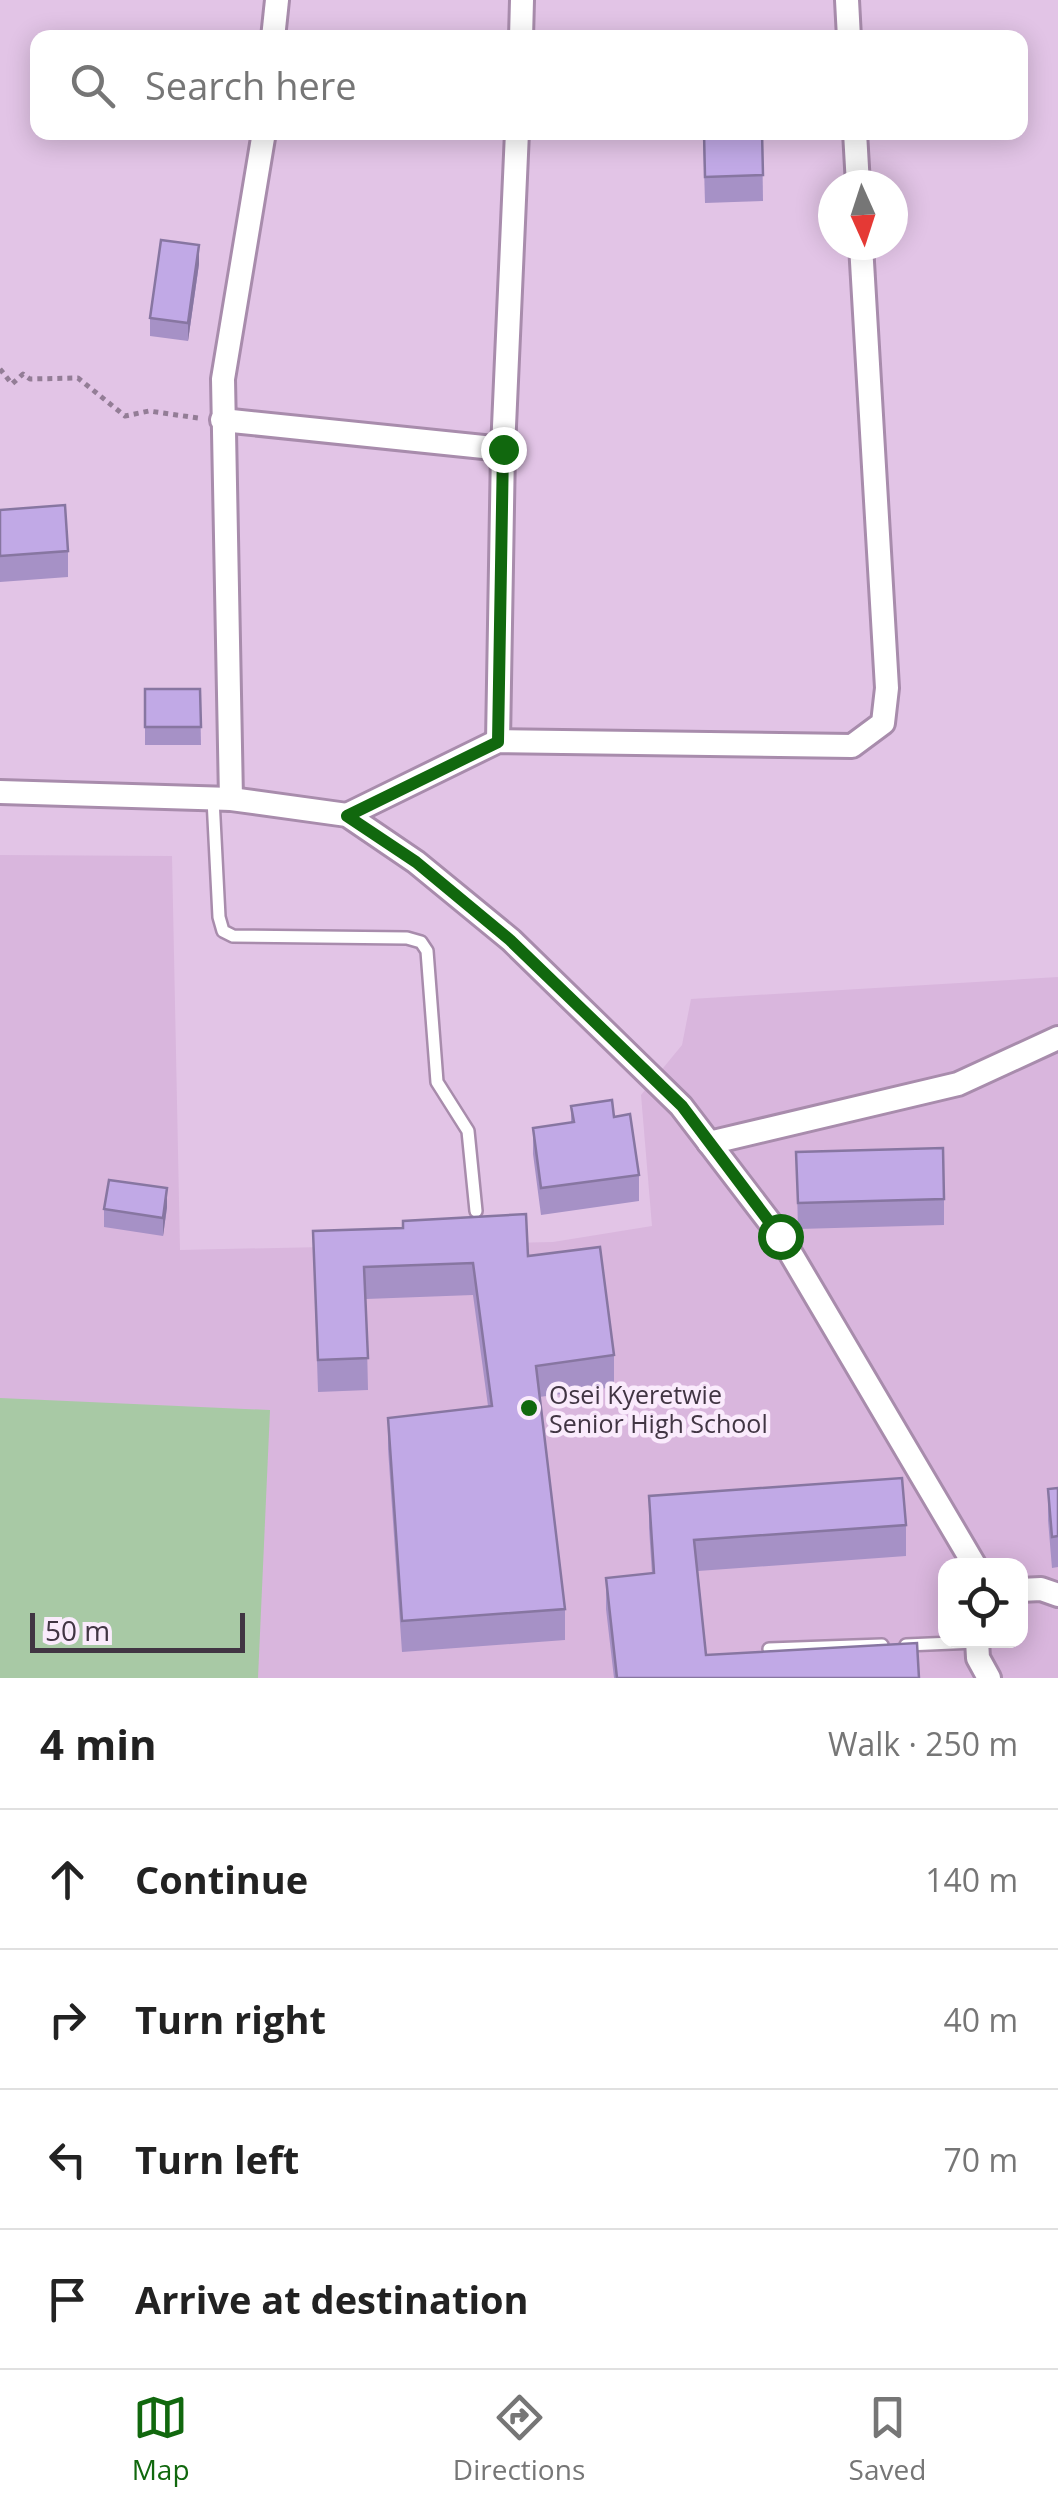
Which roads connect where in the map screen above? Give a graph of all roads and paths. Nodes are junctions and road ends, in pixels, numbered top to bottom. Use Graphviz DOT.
graph roads {
  1 [pos="277,0"];
  2 [pos="522,0"];
  3 [pos="847,0"];
  4 [pos="274,30"];
  5 [pos="521,30"];
  6 [pos="849,30"];
  7 [pos="263,140"];
  8 [pos="517,140"];
  9 [pos="855,140"];
  10 [pos="857,170"];
  11 [pos="862,260"];
  12 [pos="0,369"];
  13 [pos="216,420"];
  14 [pos="503,449"];
  15 [pos="498,742"];
  16 [pos="0,792"];
  17 [pos="222,799"];
  18 [pos="347,816"];
  19 [pos="1058,1038"];
  20 [pos="709,1143"];
  21 [pos="476,1212"];
  22 [pos="971,1558"];
  23 [pos="1028,1590"];
  24 [pos="1058,1595"];
  25 [pos="938,1643"];
  26 [pos="769,1648"];
  27 [pos="977,1648"];
  28 [pos="989,1678"];
  1 -- 4 [label="street"];
  2 -- 5 [label="street"];
  3 -- 6 [label="street"];
  7 -- 13 [label="street"];
  8 -- 14 [label="street"];
  9 -- 10 [label="street"];
  11 -- 15 [label="street"];
  12 -- 13 [label="path"];
  13 -- 14 [label="street"];
  13 -- 17 [label="street"];
  14 -- 15 [label="street"];
  15 -- 18 [label="street"];
  16 -- 17 [label="street"];
  17 -- 18 [label="street"];
  17 -- 21 [label="lane"];
  18 -- 20 [label="street"];
  19 -- 20 [label="street"];
  20 -- 22 [label="street"];
  23 -- 24 [label="street"];
  25 -- 26 [label="lane"];
  27 -- 28 [label="street"];
}
